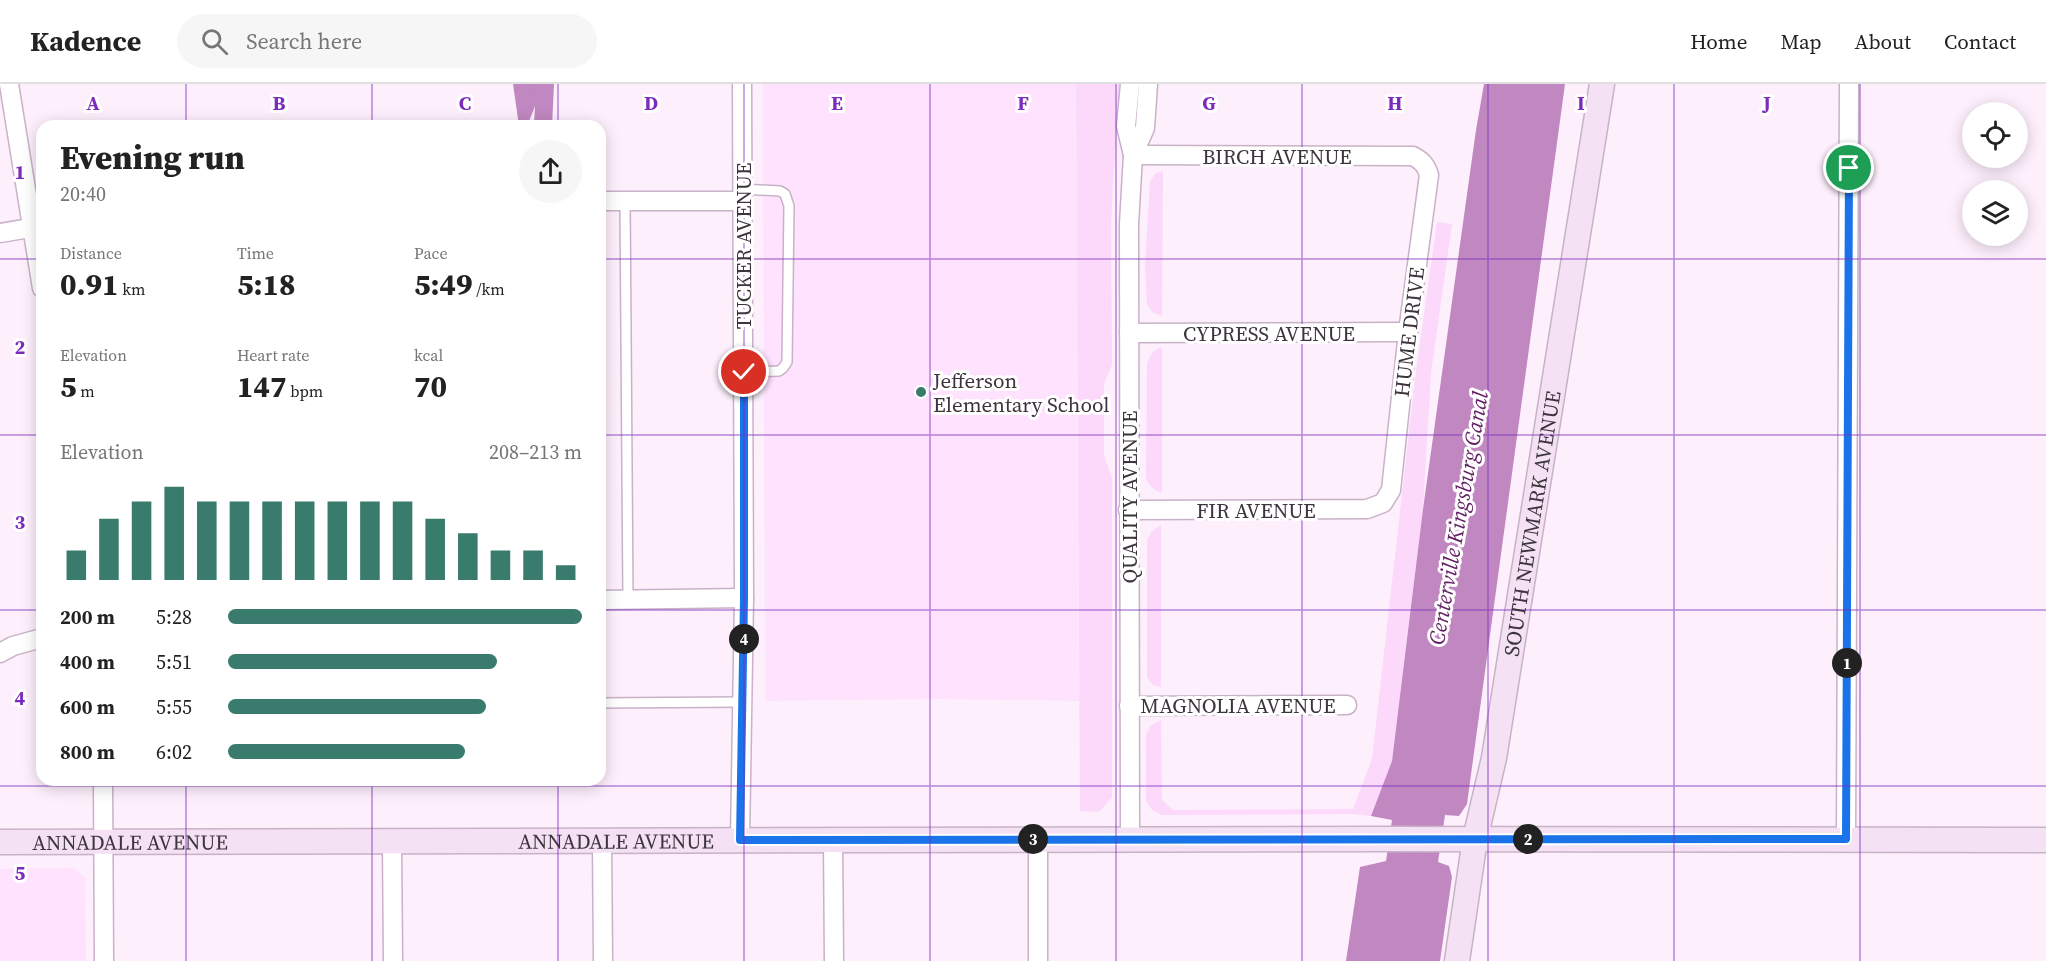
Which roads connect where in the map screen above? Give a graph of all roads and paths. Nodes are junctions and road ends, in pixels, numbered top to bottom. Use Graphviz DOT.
graph roads {
  1 [pos="9,84"];
  2 [pos="742,84"];
  3 [pos="1130,84"];
  4 [pos="1148,84"];
  5 [pos="1602,84"];
  6 [pos="1850,84"];
  7 [pos="1133,155"];
  8 [pos="1421,161"];
  9 [pos="742,195"];
  10 [pos="606,201"];
  11 [pos="625,201"];
  12 [pos="36,222"];
  13 [pos="36,227"];
  14 [pos="0,233"];
  15 [pos="1408,332"];
  16 [pos="1129,333"];
  17 [pos="744,372"];
  18 [pos="1383,503"];
  19 [pos="1128,510"];
  20 [pos="744,598"];
  21 [pos="628,599"];
  22 [pos="606,600"];
  23 [pos="36,640"];
  24 [pos="0,653"];
  25 [pos="741,702"];
  26 [pos="606,703"];
  27 [pos="1347,705"];
  28 [pos="1129,706"];
  29 [pos="103,786"];
  30 [pos="1038,839"];
  31 [pos="1130,839"];
  32 [pos="1475,839"];
  33 [pos="1846,839"];
  34 [pos="602,840"];
  35 [pos="740,840"];
  36 [pos="833,840"];
  37 [pos="2046,840"];
  38 [pos="392,841"];
  39 [pos="0,842"];
  40 [pos="103,842"];
  41 [pos="104,961"];
  42 [pos="393,961"];
  43 [pos="603,961"];
  44 [pos="834,961"];
  45 [pos="1038,961"];
  46 [pos="1457,961"];
  1 -- 12 [label="street"];
  2 -- 9 [label="street, TUCKER AVENUE"];
  3 -- 7 [label="street, QUALITY AVENUE"];
  4 -- 7 [label="street, QUALITY AVENUE"];
  5 -- 32 [label="street, SOUTH NEWMARK AVENUE"];
  6 -- 33 [label="street"];
  7 -- 8 [label="street, BIRCH AVENUE"];
  7 -- 16 [label="street, QUALITY AVENUE"];
  8 -- 15 [label="street, HUME DRIVE"];
  9 -- 11 [label="street"];
  9 -- 17 [label="street, TUCKER AVENUE"];
  9 -- 17 [label="lane"];
  10 -- 11 [label="street"];
  11 -- 21 [label="lane"];
  13 -- 14 [label="street"];
  15 -- 16 [label="street, CYPRESS AVENUE"];
  15 -- 18 [label="street, HUME DRIVE"];
  16 -- 19 [label="street, QUALITY AVENUE"];
  17 -- 20 [label="street, TUCKER AVENUE"];
  18 -- 19 [label="street, FIR AVENUE"];
  19 -- 28 [label="street, QUALITY AVENUE"];
  20 -- 21 [label="street"];
  20 -- 25 [label="street, TUCKER AVENUE"];
  21 -- 22 [label="street"];
  23 -- 24 [label="street"];
  25 -- 26 [label="lane"];
  25 -- 35 [label="street, TUCKER AVENUE"];
  27 -- 28 [label="street, MAGNOLIA AVENUE"];
  28 -- 31 [label="street, QUALITY AVENUE"];
  29 -- 40 [label="street"];
  30 -- 31 [label="street, ANNADALE AVENUE"];
  30 -- 36 [label="street, ANNADALE AVENUE"];
  30 -- 45 [label="street"];
  31 -- 32 [label="street, ANNADALE AVENUE"];
  32 -- 33 [label="street, ANNADALE AVENUE"];
  32 -- 46 [label="street, SOUTH NEWMARK AVENUE"];
  33 -- 37 [label="street, ANNADALE AVENUE"];
  34 -- 35 [label="street, ANNADALE AVENUE"];
  34 -- 38 [label="street, ANNADALE AVENUE"];
  34 -- 43 [label="street"];
  35 -- 36 [label="street, ANNADALE AVENUE"];
  36 -- 44 [label="street"];
  38 -- 40 [label="street, ANNADALE AVENUE"];
  38 -- 42 [label="street"];
  39 -- 40 [label="street, ANNADALE AVENUE"];
  40 -- 41 [label="street"];
}
